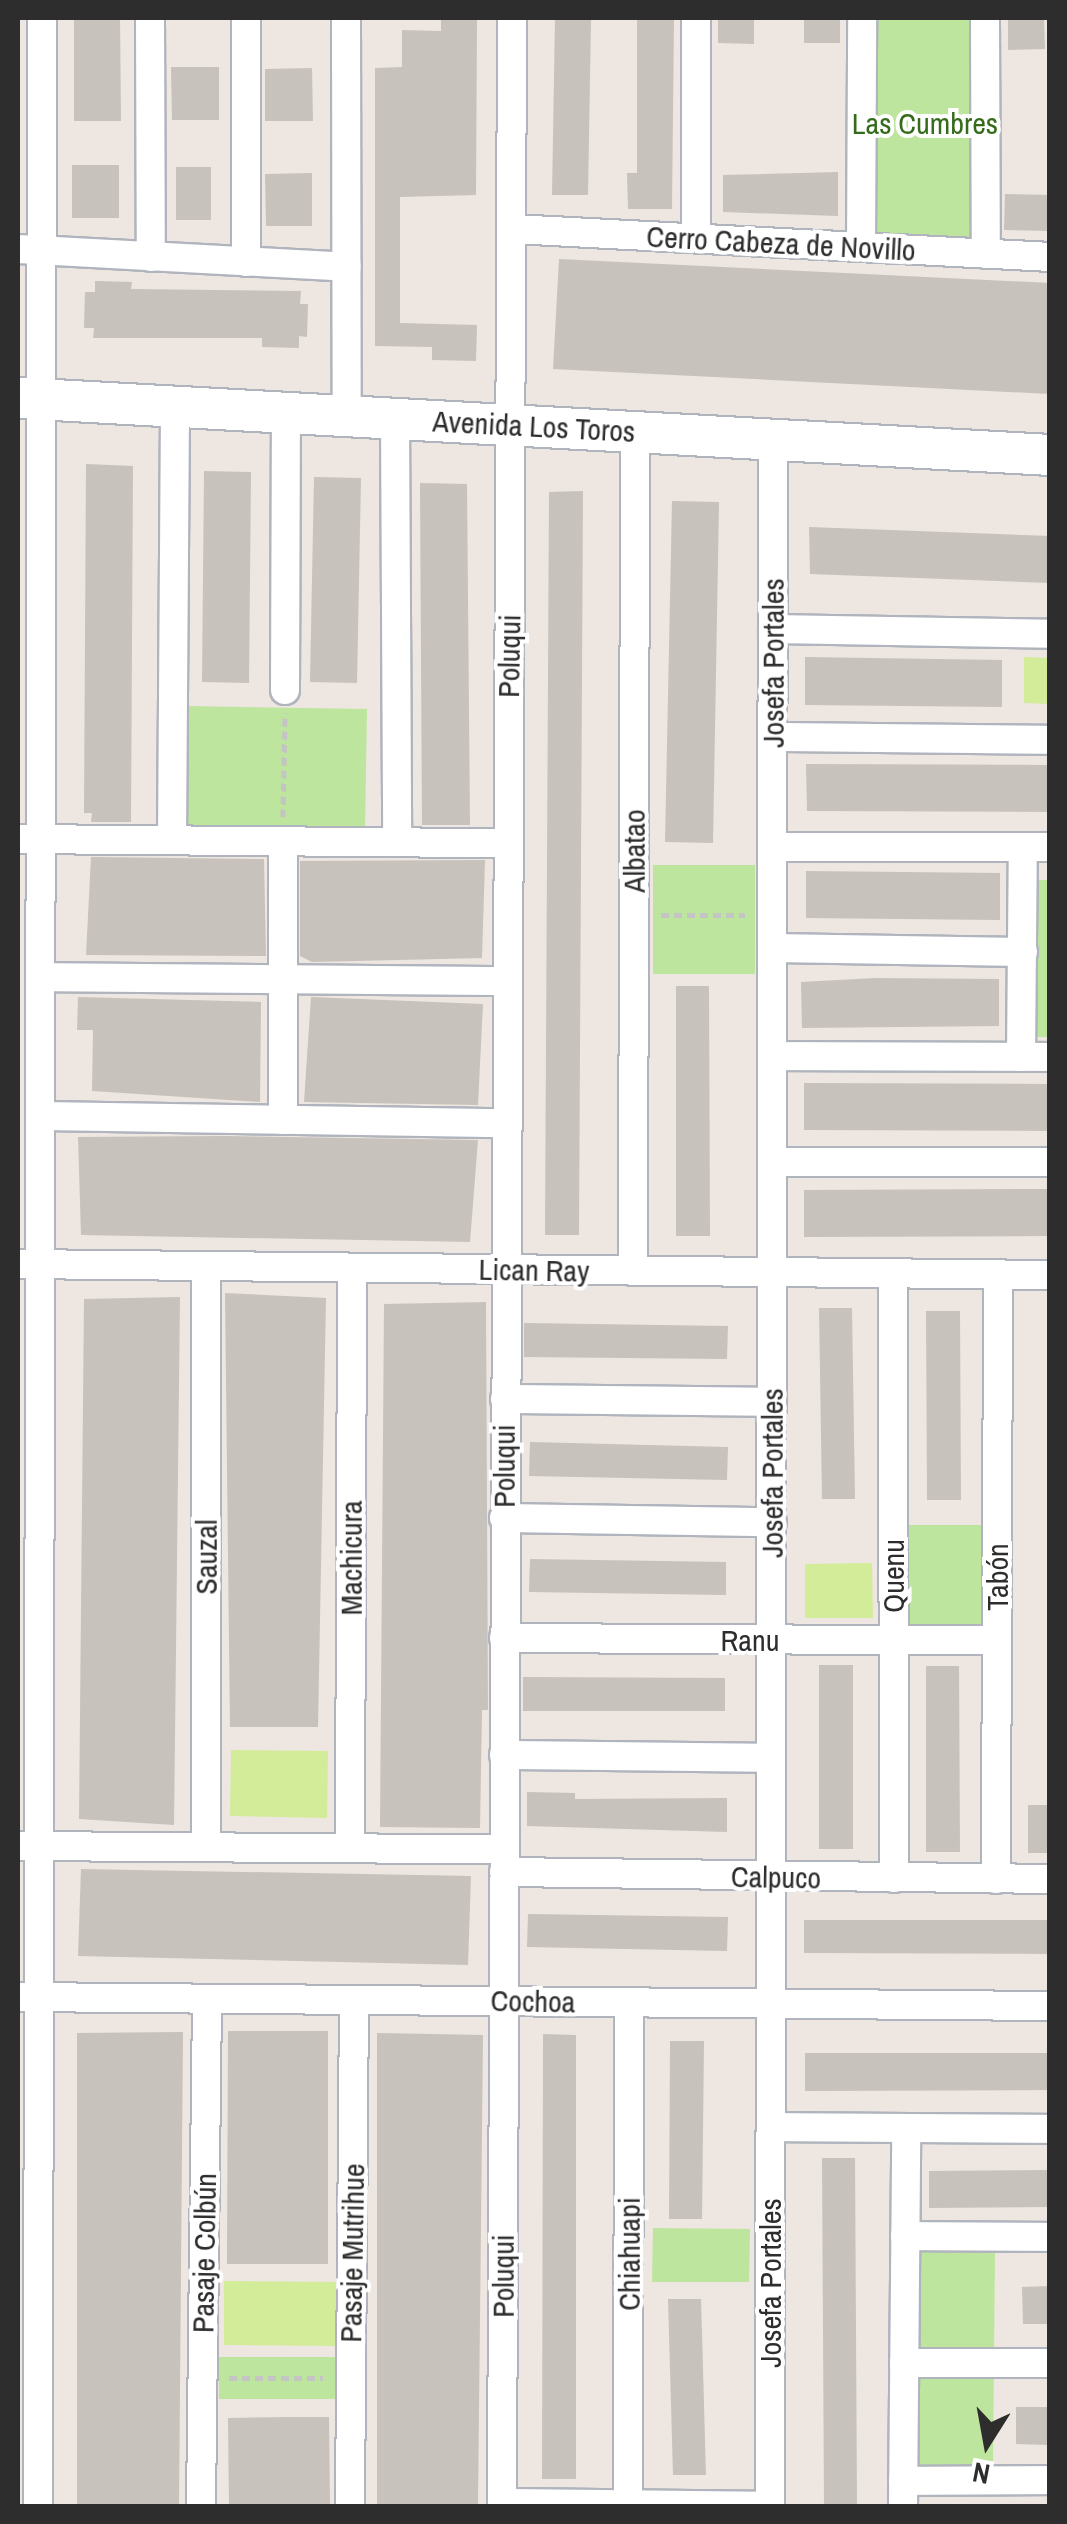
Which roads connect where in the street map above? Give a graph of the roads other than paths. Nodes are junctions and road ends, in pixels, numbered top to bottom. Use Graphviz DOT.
graph roads {
  1 [pos="42,18"];
  2 [pos="150,18"];
  3 [pos="246,18"];
  4 [pos="346,18"];
  5 [pos="512,18"];
  6 [pos="696,18"];
  7 [pos="862,18"];
  8 [pos="985,18"];
  9 [pos="513,229"];
  10 [pos="696,238"];
  11 [pos="862,247"];
  12 [pos="30,250"];
  13 [pos="986,254"];
  14 [pos="151,256"];
  15 [pos="1050,257"];
  16 [pos="246,262"];
  17 [pos="347,267"];
  18 [pos="30,398"];
  19 [pos="175,406"];
  20 [pos="286,412"];
  21 [pos="347,416"];
  22 [pos="395,419"];
  23 [pos="513,425"];
  24 [pos="635,432"];
  25 [pos="773,439"];
  26 [pos="1050,454"];
  27 [pos="773,630"];
  28 [pos="1050,634"];
  29 [pos="285,690"];
  30 [pos="773,738"];
  31 [pos="1050,740"];
  32 [pos="30,839"];
  33 [pos="172,840"];
  34 [pos="282,841"];
  35 [pos="397,842"];
  36 [pos="506,843"];
  37 [pos="772,847"];
  38 [pos="1036,847"];
  39 [pos="772,948"];
  40 [pos="1022,952"];
  41 [pos="41,977"];
  42 [pos="282,980"];
  43 [pos="506,981"];
  44 [pos="772,1056"];
  45 [pos="1036,1057"];
  46 [pos="40,1116"];
  47 [pos="283,1120"];
  48 [pos="505,1123"];
  49 [pos="772,1162"];
  50 [pos="1050,1162"];
  51 [pos="29,1264"];
  52 [pos="206,1266"];
  53 [pos="352,1268"];
  54 [pos="505,1270"];
  55 [pos="634,1271"];
  56 [pos="772,1272"];
  57 [pos="893,1274"];
  58 [pos="998,1274"];
  59 [pos="1050,1275"];
  60 [pos="505,1400"];
  61 [pos="772,1402"];
  62 [pos="28,1421"];
  63 [pos="504,1518"];
  64 [pos="772,1522"];
  65 [pos="28,1564"];
  66 [pos="504,1638"];
  67 [pos="772,1640"];
  68 [pos="894,1641"];
  69 [pos="997,1641"];
  70 [pos="28,1701"];
  71 [pos="504,1755"];
  72 [pos="771,1758"];
  73 [pos="28,1846"];
  74 [pos="206,1847"];
  75 [pos="350,1848"];
  76 [pos="504,1861"];
  77 [pos="771,1877"];
  78 [pos="894,1878"];
  79 [pos="996,1878"];
  80 [pos="1050,1879"];
  81 [pos="28,1997"];
  82 [pos="208,1999"];
  83 [pos="354,2000"];
  84 [pos="504,2001"];
  85 [pos="629,2002"];
  86 [pos="771,2004"];
  87 [pos="1050,2006"];
  88 [pos="771,2127"];
  89 [pos="906,2128"];
  90 [pos="1050,2129"];
  91 [pos="904,2236"];
  92 [pos="1050,2237"];
  93 [pos="904,2363"];
  94 [pos="1050,2364"];
  95 [pos="1050,2480"];
  96 [pos="903,2494"];
  97 [pos="502,2505"];
  98 [pos="628,2505"];
  99 [pos="38,2506"];
  100 [pos="201,2506"];
  101 [pos="350,2506"];
  102 [pos="770,2506"];
  1 -- 12 [label="street"];
  2 -- 14 [label="street"];
  3 -- 16 [label="street"];
  4 -- 17 [label="street"];
  5 -- 9 [label="street, Poluqui"];
  6 -- 10 [label="street"];
  7 -- 11 [label="street"];
  8 -- 13 [label="street"];
  9 -- 10 [label="street, Cerro Cabeza de Novillo"];
  9 -- 23 [label="street, Poluqui"];
  10 -- 11 [label="street, Cerro Cabeza de Novillo"];
  11 -- 13 [label="street, Cerro Cabeza de Novillo"];
  12 -- 14 [label="street"];
  12 -- 18 [label="street"];
  13 -- 15 [label="street, Cerro Cabeza de Novillo"];
  14 -- 16 [label="street"];
  16 -- 17 [label="street"];
  17 -- 21 [label="street"];
  18 -- 19 [label="main road, Avenida Los Toros"];
  18 -- 32 [label="street"];
  19 -- 20 [label="main road, Avenida Los Toros"];
  19 -- 33 [label="street"];
  20 -- 21 [label="main road, Avenida Los Toros"];
  20 -- 29 [label="street"];
  21 -- 22 [label="main road, Avenida Los Toros"];
  22 -- 23 [label="main road, Avenida Los Toros"];
  22 -- 35 [label="street"];
  23 -- 24 [label="main road, Avenida Los Toros"];
  23 -- 36 [label="street, Poluqui"];
  24 -- 25 [label="main road, Avenida Los Toros"];
  24 -- 55 [label="street, Albatao"];
  25 -- 26 [label="main road, Avenida Los Toros"];
  25 -- 27 [label="street, Josefa Portales"];
  27 -- 28 [label="street"];
  27 -- 30 [label="street, Josefa Portales"];
  30 -- 31 [label="street"];
  30 -- 37 [label="street, Josefa Portales"];
  32 -- 33 [label="street"];
  32 -- 41 [label="street"];
  33 -- 34 [label="street"];
  34 -- 35 [label="street"];
  34 -- 42 [label="street"];
  35 -- 36 [label="street"];
  36 -- 43 [label="street, Poluqui"];
  37 -- 38 [label="street"];
  37 -- 39 [label="street, Josefa Portales"];
  38 -- 40 [label="street"];
  39 -- 40 [label="street"];
  39 -- 44 [label="street, Josefa Portales"];
  40 -- 45 [label="street"];
  41 -- 42 [label="street"];
  41 -- 46 [label="street"];
  42 -- 43 [label="street"];
  42 -- 47 [label="street"];
  43 -- 48 [label="street, Poluqui"];
  44 -- 45 [label="street"];
  44 -- 49 [label="street, Josefa Portales"];
  46 -- 47 [label="street"];
  46 -- 51 [label="street"];
  47 -- 48 [label="street"];
  48 -- 54 [label="street, Poluqui"];
  49 -- 50 [label="street"];
  49 -- 56 [label="street, Josefa Portales"];
  51 -- 52 [label="street, Lican Ray"];
  51 -- 62 [label="street"];
  52 -- 53 [label="street, Lican Ray"];
  52 -- 74 [label="street, Sauzal"];
  53 -- 54 [label="street, Lican Ray"];
  53 -- 75 [label="street, Machicura"];
  54 -- 55 [label="street, Lican Ray"];
  54 -- 60 [label="street, Poluqui"];
  55 -- 56 [label="street, Lican Ray"];
  56 -- 57 [label="street, Lican Ray"];
  56 -- 61 [label="street, Josefa Portales"];
  57 -- 58 [label="street, Lican Ray"];
  57 -- 68 [label="street, Quenu"];
  58 -- 59 [label="street, Lican Ray"];
  58 -- 69 [label="street, Tabón"];
  60 -- 61 [label="street"];
  60 -- 63 [label="street, Poluqui"];
  61 -- 64 [label="street, Josefa Portales"];
  62 -- 65 [label="street"];
  63 -- 64 [label="street"];
  63 -- 66 [label="street, Poluqui"];
  64 -- 67 [label="street, Josefa Portales"];
  65 -- 70 [label="street"];
  66 -- 67 [label="street, Ranu"];
  66 -- 71 [label="street, Poluqui"];
  67 -- 68 [label="street, Ranu"];
  67 -- 72 [label="street, Josefa Portales"];
  68 -- 69 [label="street, Ranu"];
  68 -- 78 [label="street, Quenu"];
  69 -- 79 [label="street, Tabón"];
  70 -- 73 [label="street"];
  71 -- 72 [label="street"];
  71 -- 76 [label="street, Poluqui"];
  72 -- 77 [label="street, Josefa Portales"];
  73 -- 74 [label="street, Calpuco"];
  73 -- 81 [label="street"];
  74 -- 75 [label="street, Calpuco"];
  75 -- 76 [label="street, Calpuco"];
  76 -- 77 [label="street, Calpuco"];
  76 -- 84 [label="street, Poluqui"];
  77 -- 78 [label="street, Calpuco"];
  77 -- 86 [label="street, Josefa Portales"];
  78 -- 79 [label="street, Calpuco"];
  79 -- 80 [label="street, Calpuco"];
  81 -- 82 [label="street, Cochoa"];
  81 -- 99 [label="street"];
  82 -- 83 [label="street, Cochoa"];
  82 -- 100 [label="street, Pasaje Colbún"];
  83 -- 84 [label="street, Cochoa"];
  83 -- 101 [label="street, Pasaje Mutrihue"];
  84 -- 85 [label="street, Cochoa"];
  84 -- 97 [label="street, Poluqui"];
  85 -- 86 [label="street, Cochoa"];
  85 -- 98 [label="street, Chiahuapi"];
  86 -- 87 [label="street, Cochoa"];
  86 -- 88 [label="street, Josefa Portales"];
  88 -- 89 [label="street"];
  88 -- 102 [label="street, Josefa Portales"];
  89 -- 90 [label="street"];
  89 -- 91 [label="street"];
  91 -- 92 [label="street"];
  91 -- 93 [label="street"];
  93 -- 94 [label="street"];
  93 -- 96 [label="street"];
  95 -- 96 [label="street"];
  97 -- 98 [label="street"];
  98 -- 102 [label="street"];
}
